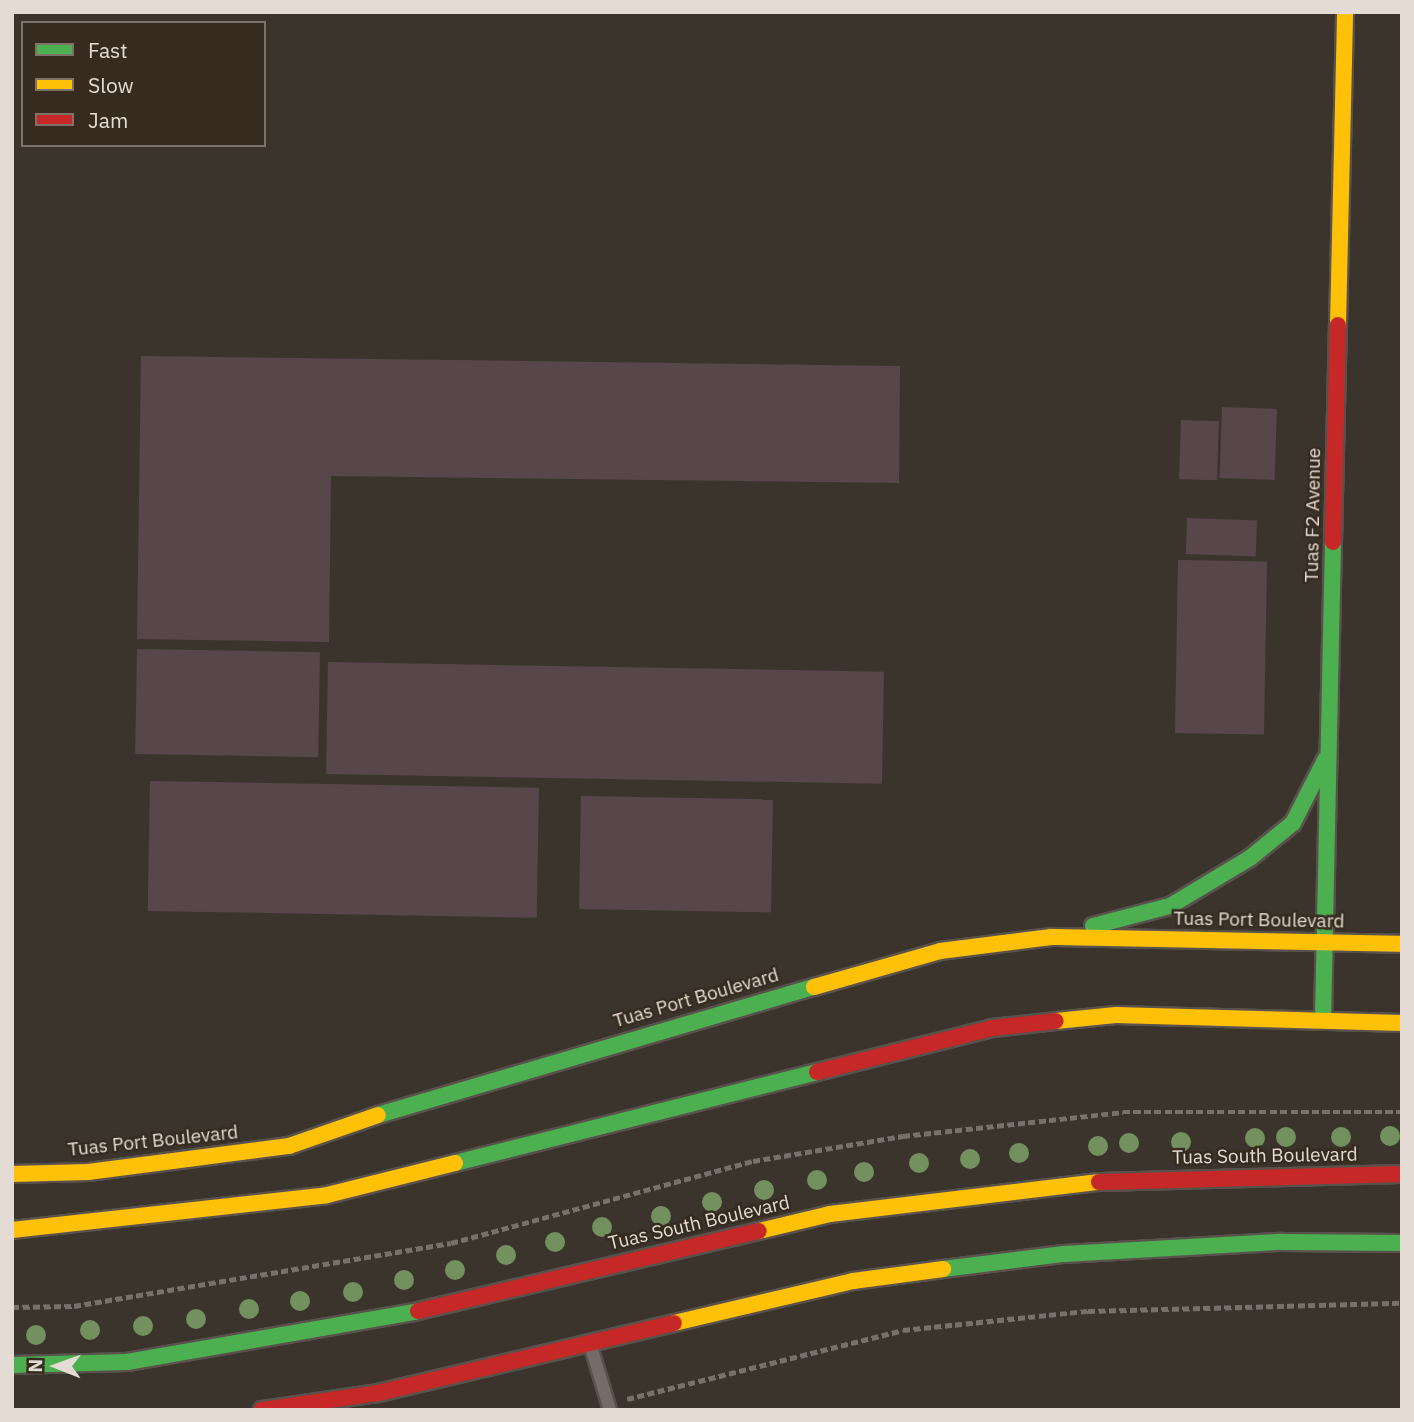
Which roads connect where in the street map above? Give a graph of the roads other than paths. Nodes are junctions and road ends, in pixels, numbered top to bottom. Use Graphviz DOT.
graph roads {
  1 [pos="1345,12"];
  2 [pos="1329,753"];
  3 [pos="1051,937"];
  4 [pos="1325,942"];
  5 [pos="1402,944"];
  6 [pos="1323,1019"];
  7 [pos="1402,1023"];
  8 [pos="12,1174"];
  9 [pos="1402,1174"];
  10 [pos="12,1230"];
  11 [pos="1402,1243"];
  12 [pos="590,1343"];
  13 [pos="12,1365"];
  14 [pos="609,1407"];
  15 [pos="262,1410"];
  1 -- 2 [label="street, Tuas F2 Avenue"];
  2 -- 3 [label="street"];
  2 -- 4 [label="street, Tuas F2 Avenue"];
  3 -- 4 [label="street, Tuas Port Boulevard"];
  3 -- 8 [label="street, Tuas Port Boulevard"];
  4 -- 5 [label="street, Tuas Port Boulevard"];
  4 -- 6 [label="street, Tuas F2 Avenue"];
  6 -- 7 [label="street"];
  6 -- 10 [label="street"];
  9 -- 13 [label="street, Tuas South Boulevard"];
  11 -- 12 [label="street"];
  12 -- 14 [label="lane"];
  12 -- 15 [label="street"];
}
